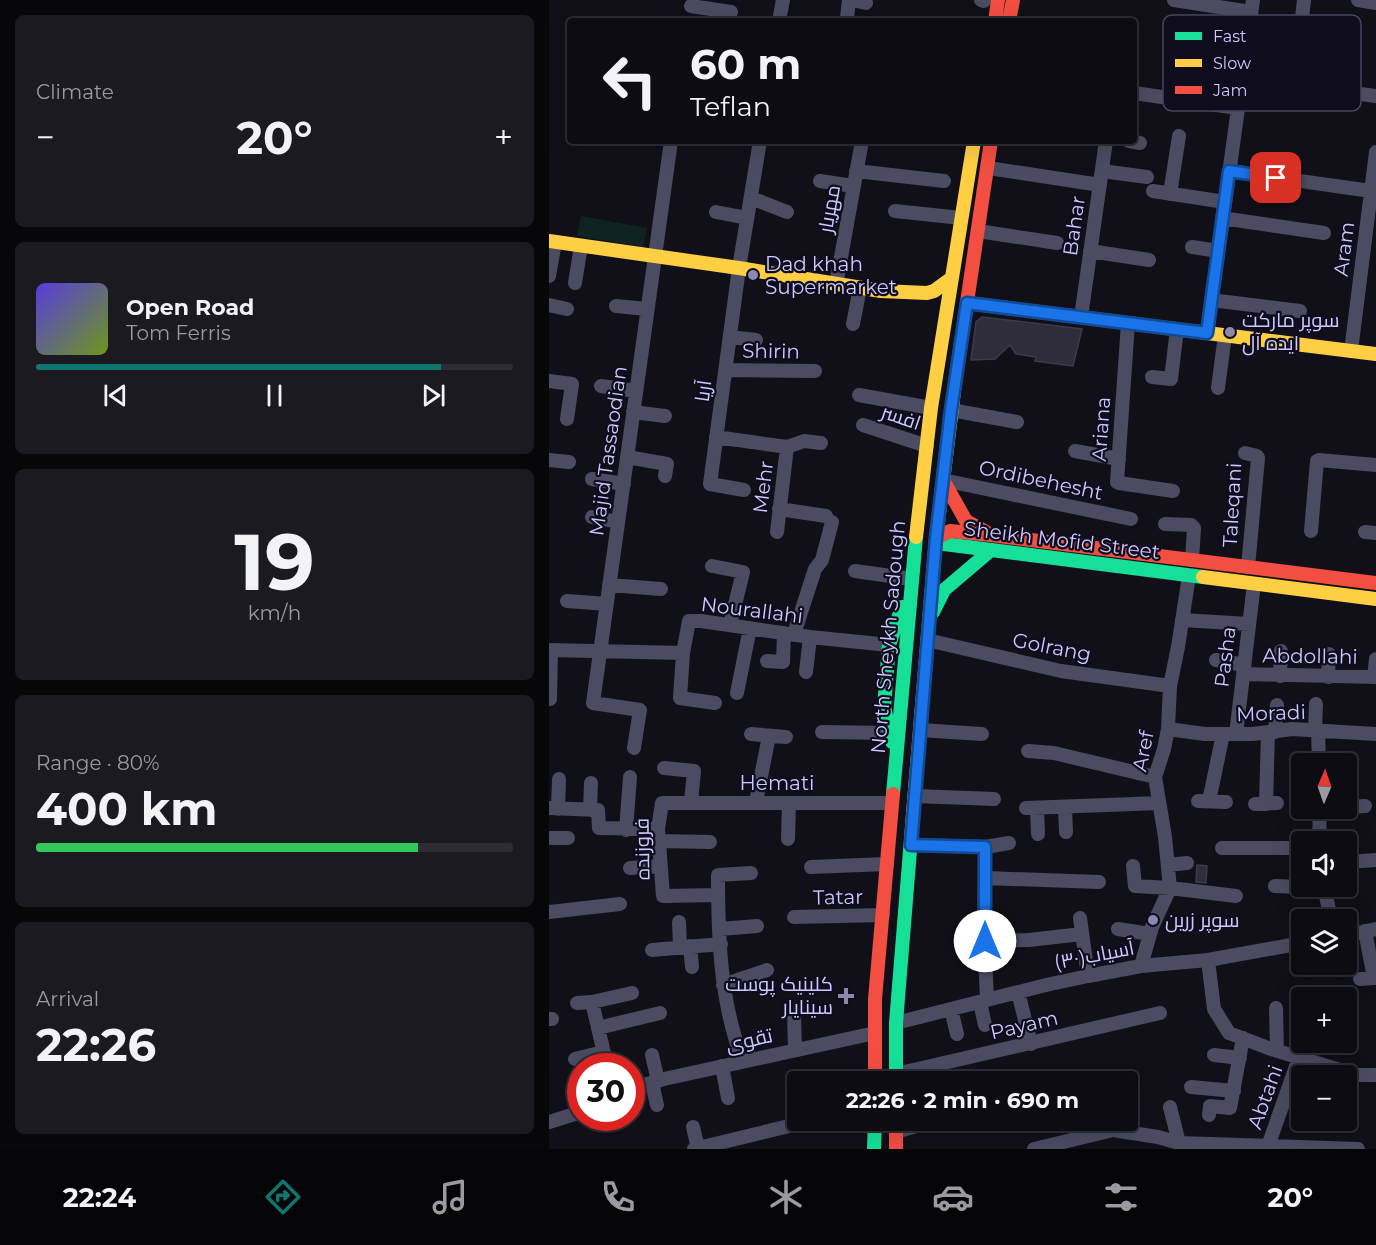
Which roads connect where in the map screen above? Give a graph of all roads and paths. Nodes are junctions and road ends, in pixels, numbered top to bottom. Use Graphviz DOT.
graph roads {
  1 [pos="783,0"];
  2 [pos="850,0"];
  3 [pos="983,0"];
  4 [pos="998,0"];
  5 [pos="1013,0"];
  6 [pos="1022,0"];
  7 [pos="1174,0"];
  8 [pos="1304,0"];
  9 [pos="1358,0"];
  10 [pos="691,3"];
  11 [pos="866,3"];
  12 [pos="1376,3"];
  13 [pos="1252,6"];
  14 [pos="731,12"];
  15 [pos="1302,15"];
  16 [pos="689,18"];
  17 [pos="780,18"];
  18 [pos="847,18"];
  19 [pos="982,18"];
  20 [pos="995,18"];
  21 [pos="1010,18"];
  22 [pos="1019,18"];
  23 [pos="1137,93"];
  24 [pos="1361,94"];
  25 [pos="1376,96"];
  26 [pos="1163,97"];
  27 [pos="1238,111"];
  28 [pos="1179,136"];
  29 [pos="671,144"];
  30 [pos="759,144"];
  31 [pos="861,144"];
  32 [pos="965,144"];
  33 [pos="974,144"];
  34 [pos="991,144"];
  35 [pos="999,144"];
  36 [pos="1106,144"];
  37 [pos="1376,152"];
  38 [pos="856,171"];
  39 [pos="990,171"];
  40 [pos="1229,171"];
  41 [pos="1147,177"];
  42 [pos="1101,178"];
  43 [pos="820,181"];
  44 [pos="944,181"];
  45 [pos="853,186"];
  46 [pos="1153,191"];
  47 [pos="1371,191"];
  48 [pos="1170,194"];
  49 [pos="750,198"];
  50 [pos="964,200"];
  51 [pos="1225,202"];
  52 [pos="895,211"];
  53 [pos="716,212"];
  54 [pos="787,212"];
  55 [pos="961,218"];
  56 [pos="1222,218"];
  57 [pos="747,219"];
  58 [pos="978,231"];
  59 [pos="1371,231"];
  60 [pos="1324,233"];
  61 [pos="552,242"];
  62 [pos="1057,243"];
  63 [pos="581,246"];
  64 [pos="1192,247"];
  65 [pos="1090,251"];
  66 [pos="1218,251"];
  67 [pos="655,256"];
  68 [pos="1149,260"];
  69 [pos="739,268"];
  70 [pos="549,276"];
  71 [pos="952,278"];
  72 [pos="575,283"];
  73 [pos="836,285"];
  74 [pos="860,288"];
  75 [pos="881,291"];
  76 [pos="1211,300"];
  77 [pos="967,303"];
  78 [pos="549,305"];
  79 [pos="616,306"];
  80 [pos="567,309"];
  81 [pos="647,309"];
  82 [pos="1299,311"];
  83 [pos="1081,317"];
  84 [pos="944,322"];
  85 [pos="1128,323"];
  86 [pos="853,324"];
  87 [pos="1177,329"];
  88 [pos="1207,333"];
  89 [pos="1225,335"];
  90 [pos="730,337"];
  91 [pos="756,340"];
  92 [pos="1351,351"];
  93 [pos="1376,354"];
  94 [pos="726,370"];
  95 [pos="815,371"];
  96 [pos="1152,377"];
  97 [pos="549,381"];
  98 [pos="601,386"];
  99 [pos="1218,388"];
  100 [pos="636,391"];
  101 [pos="859,395"];
  102 [pos="931,408"];
  103 [pos="951,410"];
  104 [pos="633,412"];
  105 [pos="665,416"];
  106 [pos="567,419"];
  107 [pos="1017,423"];
  108 [pos="863,425"];
  109 [pos="716,437"];
  110 [pos="821,443"];
  111 [pos="927,446"];
  112 [pos="787,447"];
  113 [pos="1075,451"];
  114 [pos="1245,453"];
  115 [pos="627,457"];
  116 [pos="1119,459"];
  117 [pos="549,460"];
  118 [pos="569,462"];
  119 [pos="1376,465"];
  120 [pos="665,476"];
  121 [pos="592,479"];
  122 [pos="943,480"];
  123 [pos="624,484"];
  124 [pos="744,490"];
  125 [pos="1173,491"];
  126 [pos="779,509"];
  127 [pos="592,517"];
  128 [pos="1131,519"];
  129 [pos="618,522"];
  130 [pos="1165,524"];
  131 [pos="1311,531"];
  132 [pos="777,532"];
  133 [pos="991,535"];
  134 [pos="916,536"];
  135 [pos="936,538"];
  136 [pos="991,550"];
  137 [pos="1192,560"];
  138 [pos="712,567"];
  139 [pos="1248,567"];
  140 [pos="855,571"];
  141 [pos="1189,576"];
  142 [pos="912,579"];
  143 [pos="1376,583"];
  144 [pos="1254,584"];
  145 [pos="609,585"];
  146 [pos="661,589"];
  147 [pos="1376,599"];
  148 [pos="567,601"];
  149 [pos="607,604"];
  150 [pos="929,620"];
  151 [pos="1182,620"];
  152 [pos="1249,624"];
  153 [pos="730,625"];
  154 [pos="750,628"];
  155 [pos="789,634"];
  156 [pos="810,637"];
  157 [pos="927,640"];
  158 [pos="889,645"];
  159 [pos="550,650"];
  160 [pos="600,650"];
  161 [pos="1281,651"];
  162 [pos="683,653"];
  163 [pos="1329,654"];
  164 [pos="1376,659"];
  165 [pos="1216,660"];
  166 [pos="767,661"];
  167 [pos="1243,669"];
  168 [pos="806,672"];
  169 [pos="1280,676"];
  170 [pos="1328,677"];
  171 [pos="1375,677"];
  172 [pos="1170,686"];
  173 [pos="737,693"];
  174 [pos="550,699"];
  175 [pos="715,703"];
  176 [pos="1316,704"];
  177 [pos="1277,705"];
  178 [pos="920,729"];
  179 [pos="1168,729"];
  180 [pos="1316,731"];
  181 [pos="822,732"];
  182 [pos="1271,732"];
  183 [pos="889,733"];
  184 [pos="751,734"];
  185 [pos="982,734"];
  186 [pos="1229,734"];
  187 [pos="1376,734"];
  188 [pos="769,736"];
  189 [pos="786,737"];
  190 [pos="634,748"];
  191 [pos="1028,752"];
  192 [pos="1318,753"];
  193 [pos="896,763"];
  194 [pos="664,768"];
  195 [pos="630,777"];
  196 [pos="1155,777"];
  197 [pos="559,779"];
  198 [pos="591,783"];
  199 [pos="915,796"];
  200 [pos="994,799"];
  201 [pos="1226,801"];
  202 [pos="691,802"];
  203 [pos="756,802"];
  204 [pos="662,803"];
  205 [pos="789,803"];
  206 [pos="892,803"];
  207 [pos="1159,803"];
  208 [pos="1266,804"];
  209 [pos="1357,806"];
  210 [pos="1365,806"];
  211 [pos="1065,807"];
  212 [pos="553,808"];
  213 [pos="590,810"];
  214 [pos="627,830"];
  215 [pos="1066,832"];
  216 [pos="1038,834"];
  217 [pos="658,835"];
  218 [pos="549,838"];
  219 [pos="568,838"];
  220 [pos="788,839"];
  221 [pos="889,839"];
  222 [pos="710,842"];
  223 [pos="911,843"];
  224 [pos="1009,843"];
  225 [pos="985,847"];
  226 [pos="1222,848"];
  227 [pos="1291,848"];
  228 [pos="1376,860"];
  229 [pos="1357,861"];
  230 [pos="1187,863"];
  231 [pos="887,864"];
  232 [pos="1168,865"];
  233 [pos="660,866"];
  234 [pos="1133,866"];
  235 [pos="811,867"];
  236 [pos="630,868"];
  237 [pos="751,873"];
  238 [pos="985,878"];
  239 [pos="1099,882"];
  240 [pos="1275,886"];
  241 [pos="1291,886"];
  242 [pos="1170,888"];
  243 [pos="718,895"];
  244 [pos="1236,896"];
  245 [pos="620,904"];
  246 [pos="549,912"];
  247 [pos="883,915"];
  248 [pos="794,917"];
  249 [pos="1080,918"];
  250 [pos="679,922"];
  251 [pos="757,926"];
  252 [pos="1118,928"];
  253 [pos="720,929"];
  254 [pos="1371,930"];
  255 [pos="1083,934"];
  256 [pos="1150,934"];
  257 [pos="985,941"];
  258 [pos="721,944"];
  259 [pos="1291,945"];
  260 [pos="685,947"];
  261 [pos="652,950"];
  262 [pos="1208,960"];
  263 [pos="1141,966"];
  264 [pos="692,967"];
  265 [pos="767,970"];
  266 [pos="1088,976"];
  267 [pos="1360,979"];
  268 [pos="723,985"];
  269 [pos="1018,992"];
  270 [pos="632,993"];
  271 [pos="984,1001"];
  272 [pos="592,1002"];
  273 [pos="577,1003"];
  274 [pos="1276,1008"];
  275 [pos="951,1009"];
  276 [pos="660,1013"];
  277 [pos="794,1013"];
  278 [pos="1160,1013"];
  279 [pos="896,1023"];
  280 [pos="985,1026"];
  281 [pos="598,1028"];
  282 [pos="875,1033"];
  283 [pos="957,1034"];
  284 [pos="1243,1038"];
  285 [pos="1031,1044"];
  286 [pos="795,1050"];
  287 [pos="1277,1051"];
  288 [pos="603,1052"];
  289 [pos="599,1053"];
  290 [pos="1304,1053"];
  291 [pos="1214,1055"];
  292 [pos="652,1056"];
  293 [pos="1240,1058"];
  294 [pos="1303,1059"];
  295 [pos="743,1061"];
  296 [pos="722,1066"];
  297 [pos="875,1071"];
  298 [pos="896,1071"];
  299 [pos="924,1071"];
  300 [pos="1376,1075"];
  301 [pos="655,1082"];
  302 [pos="645,1085"];
  303 [pos="1191,1088"];
  304 [pos="1234,1091"];
  305 [pos="728,1098"];
  306 [pos="657,1105"];
  307 [pos="1170,1107"];
  308 [pos="1209,1115"];
  309 [pos="567,1116"];
  310 [pos="549,1122"];
  311 [pos="693,1127"];
  312 [pos="787,1128"];
  313 [pos="875,1131"];
  314 [pos="896,1131"];
  315 [pos="1179,1143"];
  316 [pos="729,1145"];
  317 [pos="1267,1147"];
  318 [pos="696,1149"];
  319 [pos="875,1149"];
  320 [pos="896,1149"];
  321 [pos="1034,1149"];
  322 [pos="1358,1149"];
  1 -- 17 [label="street"];
  2 -- 11 [label="street"];
  2 -- 18 [label="street"];
  3 -- 19 [label="main road"];
  4 -- 20 [label="main road"];
  5 -- 21 [label="main road"];
  6 -- 22 [label="main road"];
  7 -- 13 [label="street"];
  8 -- 15 [label="street"];
  9 -- 12 [label="street"];
  10 -- 14 [label="street"];
  10 -- 16 [label="street"];
  23 -- 26 [label="street"];
  24 -- 25 [label="street"];
  27 -- 40 [label="street"];
  28 -- 48 [label="street"];
  29 -- 67 [label="street, Majid Tassaodian"];
  30 -- 49 [label="street, آریا"];
  31 -- 38 [label="street, مهریار"];
  32 -- 50 [label="main road, North Sheykh Sadough"];
  33 -- 50 [label="main road, North Sheykh Sadough"];
  34 -- 39 [label="main road, North Sheykh Sadough"];
  35 -- 39 [label="main road, North Sheykh Sadough"];
  36 -- 42 [label="street, Bahar"];
  37 -- 47 [label="street, Aram"];
  38 -- 44 [label="street"];
  38 -- 45 [label="street, مهریار"];
  39 -- 42 [label="street"];
  39 -- 58 [label="main road, North Sheykh Sadough"];
  40 -- 47 [label="street"];
  40 -- 51 [label="street"];
  41 -- 42 [label="street"];
  42 -- 65 [label="street, Bahar"];
  43 -- 45 [label="street"];
  45 -- 73 [label="street, مهریار"];
  46 -- 48 [label="street"];
  47 -- 59 [label="street, Aram"];
  48 -- 51 [label="street"];
  49 -- 54 [label="street"];
  49 -- 57 [label="street, آریا"];
  50 -- 55 [label="main road, North Sheykh Sadough"];
  51 -- 56 [label="street"];
  52 -- 55 [label="street"];
  53 -- 57 [label="street"];
  55 -- 71 [label="main road, North Sheykh Sadough"];
  56 -- 60 [label="street"];
  56 -- 66 [label="street"];
  57 -- 69 [label="street, آریا"];
  58 -- 62 [label="street"];
  58 -- 77 [label="main road, North Sheykh Sadough"];
  59 -- 92 [label="street, Aram"];
  61 -- 63 [label="main road"];
  61 -- 70 [label="street"];
  63 -- 67 [label="main road"];
  63 -- 72 [label="street"];
  64 -- 66 [label="street"];
  65 -- 68 [label="street"];
  65 -- 83 [label="street, Bahar"];
  66 -- 76 [label="street"];
  67 -- 69 [label="main road"];
  67 -- 81 [label="street, Majid Tassaodian"];
  69 -- 73 [label="main road"];
  69 -- 90 [label="street, آریا"];
  71 -- 75 [label="main road"];
  71 -- 84 [label="main road, North Sheykh Sadough"];
  73 -- 74 [label="main road"];
  74 -- 75 [label="main road"];
  74 -- 86 [label="street"];
  75 -- 84 [label="main road"];
  76 -- 82 [label="street"];
  76 -- 88 [label="street"];
  77 -- 83 [label="main road"];
  77 -- 103 [label="main road, North Sheykh Sadough"];
  78 -- 80 [label="street"];
  79 -- 81 [label="street"];
  81 -- 100 [label="street, Majid Tassaodian"];
  83 -- 85 [label="main road"];
  84 -- 102 [label="main road, North Sheykh Sadough"];
  85 -- 87 [label="main road"];
  85 -- 116 [label="street, Ariana"];
  87 -- 88 [label="main road"];
  87 -- 96 [label="street"];
  88 -- 89 [label="main road"];
  89 -- 92 [label="main road"];
  89 -- 99 [label="street"];
  90 -- 91 [label="street"];
  90 -- 94 [label="street, آریا"];
  92 -- 93 [label="main road"];
  94 -- 95 [label="street, Shirin"];
  94 -- 109 [label="street, آریا"];
  97 -- 106 [label="street"];
  98 -- 100 [label="street"];
  100 -- 104 [label="street, Majid Tassaodian"];
  101 -- 102 [label="street"];
  102 -- 111 [label="main road, North Sheykh Sadough"];
  103 -- 107 [label="street"];
  103 -- 122 [label="main road, North Sheykh Sadough"];
  104 -- 105 [label="street"];
  104 -- 115 [label="street, Majid Tassaodian"];
  108 -- 111 [label="street, افسر"];
  109 -- 112 [label="street, Mehr"];
  109 -- 124 [label="street, آریا"];
  110 -- 112 [label="street, Mehr"];
  111 -- 134 [label="main road, North Sheykh Sadough"];
  112 -- 126 [label="street, Mehr"];
  113 -- 116 [label="street"];
  114 -- 139 [label="street, Taleqani"];
  115 -- 120 [label="street"];
  115 -- 123 [label="street, Majid Tassaodian"];
  116 -- 125 [label="street, Ariana"];
  117 -- 118 [label="street"];
  119 -- 131 [label="street"];
  121 -- 123 [label="street"];
  122 -- 128 [label="street, Ordibehesht"];
  122 -- 133 [label="main road"];
  122 -- 135 [label="main road, North Sheykh Sadough"];
  123 -- 129 [label="street, Majid Tassaodian"];
  126 -- 132 [label="street, Mehr"];
  126 -- 155 [label="street"];
  127 -- 129 [label="street"];
  129 -- 145 [label="street, Majid Tassaodian"];
  130 -- 137 [label="street"];
  133 -- 135 [label="main road, Sheikh Mofid Street"];
  133 -- 137 [label="main road, Sheikh Mofid Street"];
  134 -- 135 [label="main road"];
  134 -- 142 [label="main road, North Sheykh Sadough"];
  135 -- 136 [label="main road, Sheikh Mofid Street"];
  135 -- 150 [label="main road, North Sheykh Sadough"];
  136 -- 141 [label="main road, Sheikh Mofid Street"];
  136 -- 150 [label="main road"];
  137 -- 139 [label="main road, Sheikh Mofid Street"];
  138 -- 153 [label="street"];
  139 -- 143 [label="main road, Sheikh Mofid Street"];
  140 -- 142 [label="street"];
  141 -- 144 [label="main road, Sheikh Mofid Street"];
  141 -- 151 [label="street, Aref"];
  142 -- 158 [label="main road"];
  142 -- 193 [label="main road, North Sheykh Sadough"];
  144 -- 147 [label="main road, Sheikh Mofid Street"];
  144 -- 152 [label="street, Pasha"];
  145 -- 146 [label="street"];
  145 -- 149 [label="street, Majid Tassaodian"];
  148 -- 149 [label="street"];
  149 -- 160 [label="street, Majid Tassaodian"];
  150 -- 157 [label="main road, North Sheykh Sadough"];
  151 -- 152 [label="street"];
  151 -- 172 [label="street, Aref"];
  152 -- 167 [label="street, Pasha"];
  153 -- 154 [label="street, Nourallahi"];
  153 -- 162 [label="street, Nourallahi"];
  154 -- 155 [label="street, Nourallahi"];
  154 -- 173 [label="street"];
  155 -- 156 [label="street, Nourallahi"];
  155 -- 166 [label="street"];
  156 -- 158 [label="street, Nourallahi"];
  156 -- 168 [label="street"];
  157 -- 172 [label="street, Golrang"];
  157 -- 178 [label="main road, North Sheykh Sadough"];
  158 -- 183 [label="main road"];
  159 -- 160 [label="street"];
  159 -- 174 [label="street"];
  160 -- 162 [label="street"];
  160 -- 190 [label="street, Majid Tassaodian"];
  161 -- 169 [label="street"];
  162 -- 175 [label="street"];
  163 -- 170 [label="street"];
  164 -- 171 [label="street"];
  165 -- 167 [label="street, Abdollahi"];
  167 -- 169 [label="street, Abdollahi"];
  167 -- 186 [label="street, Pasha"];
  169 -- 170 [label="street, Abdollahi"];
  170 -- 171 [label="street, Abdollahi"];
  172 -- 179 [label="street, Aref"];
  176 -- 180 [label="street"];
  177 -- 182 [label="street"];
  178 -- 185 [label="street"];
  178 -- 199 [label="main road, North Sheykh Sadough"];
  179 -- 186 [label="street, Moradi"];
  179 -- 196 [label="street, Aref"];
  180 -- 182 [label="street, Moradi"];
  180 -- 187 [label="street, Moradi"];
  180 -- 192 [label="street"];
  181 -- 183 [label="street"];
  182 -- 186 [label="street, Moradi"];
  182 -- 208 [label="street"];
  183 -- 193 [label="main road"];
  184 -- 188 [label="street"];
  186 -- 201 [label="street, Pasha"];
  188 -- 189 [label="street"];
  188 -- 203 [label="street"];
  191 -- 196 [label="street"];
  193 -- 206 [label="main road, North Sheykh Sadough"];
  194 -- 202 [label="street"];
  195 -- 214 [label="street"];
  196 -- 207 [label="street, Aref"];
  197 -- 212 [label="street"];
  198 -- 213 [label="street"];
  199 -- 200 [label="street"];
  199 -- 223 [label="main road, North Sheykh Sadough"];
  202 -- 203 [label="street, Hemati"];
  202 -- 204 [label="street, Hemati"];
  203 -- 205 [label="street, Hemati"];
  204 -- 217 [label="street, فروزنده"];
  205 -- 206 [label="street, Hemati"];
  205 -- 220 [label="street"];
  206 -- 221 [label="main road, North Sheykh Sadough"];
  207 -- 211 [label="street"];
  207 -- 232 [label="street, Aref"];
  209 -- 210 [label="street"];
  211 -- 215 [label="street"];
  211 -- 216 [label="street"];
  212 -- 213 [label="street"];
  213 -- 214 [label="street"];
  214 -- 217 [label="street"];
  217 -- 222 [label="street"];
  217 -- 233 [label="street, فروزنده"];
  218 -- 219 [label="street"];
  221 -- 223 [label="main road"];
  221 -- 231 [label="main road, North Sheykh Sadough"];
  223 -- 225 [label="street"];
  223 -- 279 [label="main road, North Sheykh Sadough"];
  224 -- 225 [label="street"];
  225 -- 238 [label="street"];
  226 -- 227 [label="street"];
  228 -- 229 [label="street"];
  230 -- 232 [label="street"];
  231 -- 235 [label="street"];
  231 -- 247 [label="main road, North Sheykh Sadough"];
  232 -- 242 [label="street, Aref"];
  233 -- 236 [label="street"];
  233 -- 243 [label="street, فروزنده"];
  234 -- 242 [label="street"];
  237 -- 243 [label="street"];
  238 -- 239 [label="street"];
  238 -- 257 [label="street"];
  240 -- 241 [label="street"];
  242 -- 244 [label="street"];
  242 -- 256 [label="street, Aref"];
  243 -- 253 [label="street"];
  245 -- 246 [label="street"];
  247 -- 248 [label="street, Tatar"];
  247 -- 282 [label="main road, North Sheykh Sadough"];
  249 -- 255 [label="street"];
  250 -- 260 [label="street"];
  251 -- 253 [label="street"];
  252 -- 256 [label="street"];
  253 -- 258 [label="street"];
  254 -- 267 [label="street"];
  255 -- 257 [label="street"];
  255 -- 266 [label="street"];
  256 -- 263 [label="street, Aref"];
  257 -- 271 [label="street"];
  258 -- 260 [label="street"];
  258 -- 268 [label="street"];
  259 -- 262 [label="street, آسیاب(۳۰)"];
  260 -- 261 [label="street"];
  260 -- 264 [label="street"];
  262 -- 263 [label="street, آسیاب(۳۰)"];
  262 -- 284 [label="street"];
  263 -- 266 [label="street, آسیاب(۳۰)"];
  265 -- 268 [label="street"];
  266 -- 269 [label="street, آسیاب(۳۰)"];
  268 -- 295 [label="street"];
  269 -- 271 [label="street, آسیاب(۳۰)"];
  269 -- 285 [label="street"];
  270 -- 272 [label="street"];
  271 -- 275 [label="street, آسیاب(۳۰)"];
  271 -- 280 [label="street"];
  272 -- 273 [label="street"];
  272 -- 281 [label="street"];
  274 -- 287 [label="street"];
  275 -- 279 [label="street, آسیاب(۳۰)"];
  275 -- 283 [label="street"];
  276 -- 281 [label="street"];
  277 -- 286 [label="street"];
  278 -- 285 [label="street, Payam"];
  279 -- 298 [label="main road, North Sheykh Sadough"];
  281 -- 288 [label="street"];
  282 -- 286 [label="street, تقوی"];
  282 -- 297 [label="main road, North Sheykh Sadough"];
  284 -- 287 [label="street"];
  284 -- 293 [label="street"];
  285 -- 299 [label="street, Payam"];
  286 -- 295 [label="street, تقوی"];
  287 -- 294 [label="street"];
  288 -- 289 [label="street"];
  290 -- 294 [label="street, Abtahi"];
  291 -- 293 [label="street"];
  292 -- 301 [label="street"];
  293 -- 304 [label="street"];
  294 -- 300 [label="street"];
  294 -- 317 [label="street, Abtahi"];
  295 -- 296 [label="street, تقوی"];
  296 -- 301 [label="street, تقوی"];
  296 -- 305 [label="street"];
  301 -- 302 [label="street, تقوی"];
  301 -- 306 [label="street"];
  303 -- 304 [label="street"];
  304 -- 308 [label="street"];
  307 -- 315 [label="street"];
  309 -- 310 [label="street"];
  311 -- 318 [label="street"];
  312 -- 316 [label="street"];
  313 -- 319 [label="main road"];
  314 -- 320 [label="main road"];
  315 -- 317 [label="street"];
  315 -- 321 [label="street"];
  316 -- 318 [label="street"];
  317 -- 322 [label="street"];
}
